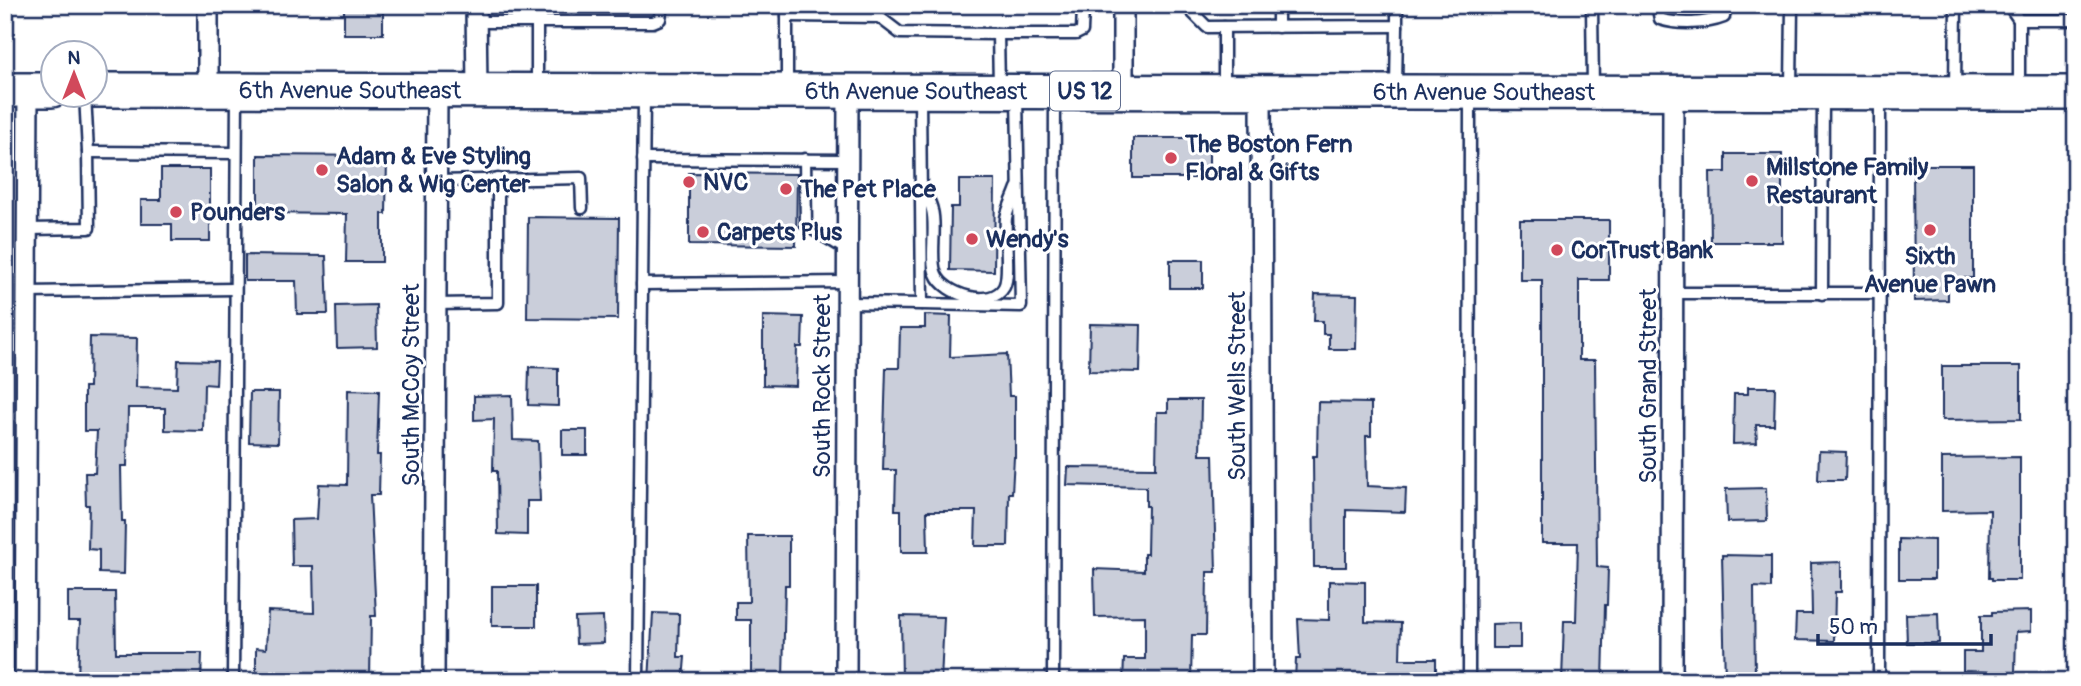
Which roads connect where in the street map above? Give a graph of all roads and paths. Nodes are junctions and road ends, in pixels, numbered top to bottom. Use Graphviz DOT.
graph roads {
  1 [pos="208,5"];
  2 [pos="662,5"];
  3 [pos="879,5"];
  4 [pos="1085,5"];
  5 [pos="1123,5"];
  6 [pos="1185,5"];
  7 [pos="1278,5"];
  8 [pos="1397,5"];
  9 [pos="1592,5"];
  10 [pos="1657,5"];
  11 [pos="1726,5"];
  12 [pos="1792,5"];
  13 [pos="1956,5"];
  14 [pos="2011,5"];
  15 [pos="537,8"];
  16 [pos="787,11"];
  17 [pos="476,13"];
  18 [pos="879,18"];
  19 [pos="2019,20"];
  20 [pos="2076,20"];
  21 [pos="537,22"];
  22 [pos="1397,26"];
  23 [pos="1224,27"];
  24 [pos="1278,27"];
  25 [pos="998,34"];
  26 [pos="29,90"];
  27 [pos="108,90"];
  28 [pos="223,90"];
  29 [pos="437,90"];
  30 [pos="477,90"];
  31 [pos="537,90"];
  32 [pos="644,90"];
  33 [pos="787,90"];
  34 [pos="848,91"];
  35 [pos="920,91"];
  36 [pos="1008,91"];
  37 [pos="1055,91"];
  38 [pos="1396,91"];
  39 [pos="1470,91"];
  40 [pos="1123,92"];
  41 [pos="1224,92"];
  42 [pos="1261,92"];
  43 [pos="1593,92"];
  44 [pos="1673,92"];
  45 [pos="1807,92"];
  46 [pos="1880,92"];
  47 [pos="1955,92"];
  48 [pos="2019,93"];
  49 [pos="2076,93"];
  50 [pos="86,108"];
  51 [pos="88,152"];
  52 [pos="236,153"];
  53 [pos="643,159"];
  54 [pos="805,159"];
  55 [pos="848,160"];
  56 [pos="498,179"];
  57 [pos="437,181"];
  58 [pos="1019,183"];
  59 [pos="921,184"];
  60 [pos="582,208"];
  61 [pos="28,229"];
  62 [pos="847,250"];
  63 [pos="847,282"];
  64 [pos="642,284"];
  65 [pos="235,289"];
  66 [pos="27,292"];
  67 [pos="1673,293"];
  68 [pos="1879,293"];
  69 [pos="1822,294"];
  70 [pos="847,303"];
  71 [pos="436,304"];
  72 [pos="922,304"];
  73 [pos="25,681"];
  74 [pos="233,681"];
  75 [pos="434,681"];
  76 [pos="638,681"];
  77 [pos="846,681"];
  78 [pos="1053,681"];
  79 [pos="1263,681"];
  80 [pos="1469,681"];
  81 [pos="1672,681"];
  82 [pos="1879,681"];
  1 -- 28 [label="street"];
  2 -- 21 [label="lane"];
  3 -- 18 [label="lane"];
  4 -- 25 [label="lane"];
  5 -- 40 [label="street"];
  6 -- 23 [label="lane"];
  7 -- 24 [label="lane"];
  8 -- 22 [label="lane"];
  9 -- 43 [label="lane"];
  10 -- 11 [label="lane"];
  12 -- 45 [label="lane"];
  13 -- 47 [label="lane"];
  14 -- 19 [label="lane"];
  15 -- 21 [label="lane"];
  16 -- 18 [label="lane"];
  16 -- 33 [label="lane"];
  17 -- 21 [label="lane"];
  17 -- 30 [label="street"];
  18 -- 25 [label="lane"];
  19 -- 20 [label="lane"];
  19 -- 48 [label="lane"];
  21 -- 31 [label="lane"];
  22 -- 24 [label="lane"];
  22 -- 38 [label="lane"];
  23 -- 24 [label="lane"];
  23 -- 41 [label="lane"];
  25 -- 36 [label="lane"];
  26 -- 61 [label="street"];
  27 -- 28 [label="highway, 6th Avenue Southeast / US 12"];
  28 -- 29 [label="highway, 6th Avenue Southeast / US 12"];
  28 -- 52 [label="lane"];
  29 -- 30 [label="highway, 6th Avenue Southeast / US 12"];
  29 -- 57 [label="street, South McCoy Street"];
  30 -- 31 [label="highway, 6th Avenue Southeast / US 12"];
  31 -- 32 [label="highway, 6th Avenue Southeast / US 12"];
  32 -- 33 [label="highway, 6th Avenue Southeast / US 12"];
  32 -- 53 [label="lane"];
  33 -- 34 [label="highway, 6th Avenue Southeast / US 12"];
  34 -- 35 [label="highway, 6th Avenue Southeast / US 12"];
  34 -- 55 [label="street, South Rock Street"];
  35 -- 36 [label="highway, 6th Avenue Southeast / US 12"];
  35 -- 59 [label="lane"];
  36 -- 37 [label="highway, 6th Avenue Southeast / US 12"];
  36 -- 58 [label="lane"];
  37 -- 40 [label="highway, 6th Avenue Southeast / US 12"];
  37 -- 78 [label="lane"];
  38 -- 39 [label="highway, 6th Avenue Southeast / US 12"];
  38 -- 42 [label="highway, 6th Avenue Southeast / US 12"];
  39 -- 43 [label="highway, 6th Avenue Southeast / US 12"];
  39 -- 80 [label="lane"];
  40 -- 41 [label="highway, 6th Avenue Southeast / US 12"];
  41 -- 42 [label="highway, 6th Avenue Southeast / US 12"];
  42 -- 79 [label="street, South Wells Street"];
  43 -- 44 [label="highway, 6th Avenue Southeast / US 12"];
  44 -- 45 [label="highway, 6th Avenue Southeast / US 12"];
  44 -- 67 [label="street, South Grand Street"];
  45 -- 46 [label="highway, 6th Avenue Southeast / US 12"];
  45 -- 69 [label="lane"];
  46 -- 47 [label="highway, 6th Avenue Southeast / US 12"];
  46 -- 68 [label="lane"];
  47 -- 48 [label="highway, 6th Avenue Southeast / US 12"];
  48 -- 49 [label="highway, 6th Avenue Southeast / US 12"];
  50 -- 51 [label="lane"];
  51 -- 52 [label="lane"];
  51 -- 61 [label="lane"];
  52 -- 65 [label="lane"];
  53 -- 54 [label="lane"];
  53 -- 64 [label="lane"];
  54 -- 55 [label="lane"];
  54 -- 62 [label="lane"];
  55 -- 62 [label="street, South Rock Street"];
  56 -- 57 [label="lane"];
  56 -- 60 [label="lane"];
  56 -- 71 [label="lane"];
  57 -- 71 [label="street, South McCoy Street"];
  58 -- 59 [label="lane"];
  58 -- 72 [label="lane"];
  59 -- 72 [label="lane"];
  61 -- 66 [label="street"];
  62 -- 63 [label="street, South Rock Street"];
  63 -- 64 [label="lane"];
  63 -- 70 [label="street, South Rock Street"];
  64 -- 76 [label="lane"];
  65 -- 66 [label="lane"];
  65 -- 74 [label="lane"];
  66 -- 73 [label="street"];
  67 -- 69 [label="lane"];
  67 -- 81 [label="street, South Grand Street"];
  68 -- 69 [label="lane"];
  68 -- 82 [label="lane"];
  70 -- 72 [label="lane"];
  70 -- 77 [label="street, South Rock Street"];
  71 -- 75 [label="street, South McCoy Street"];
}
